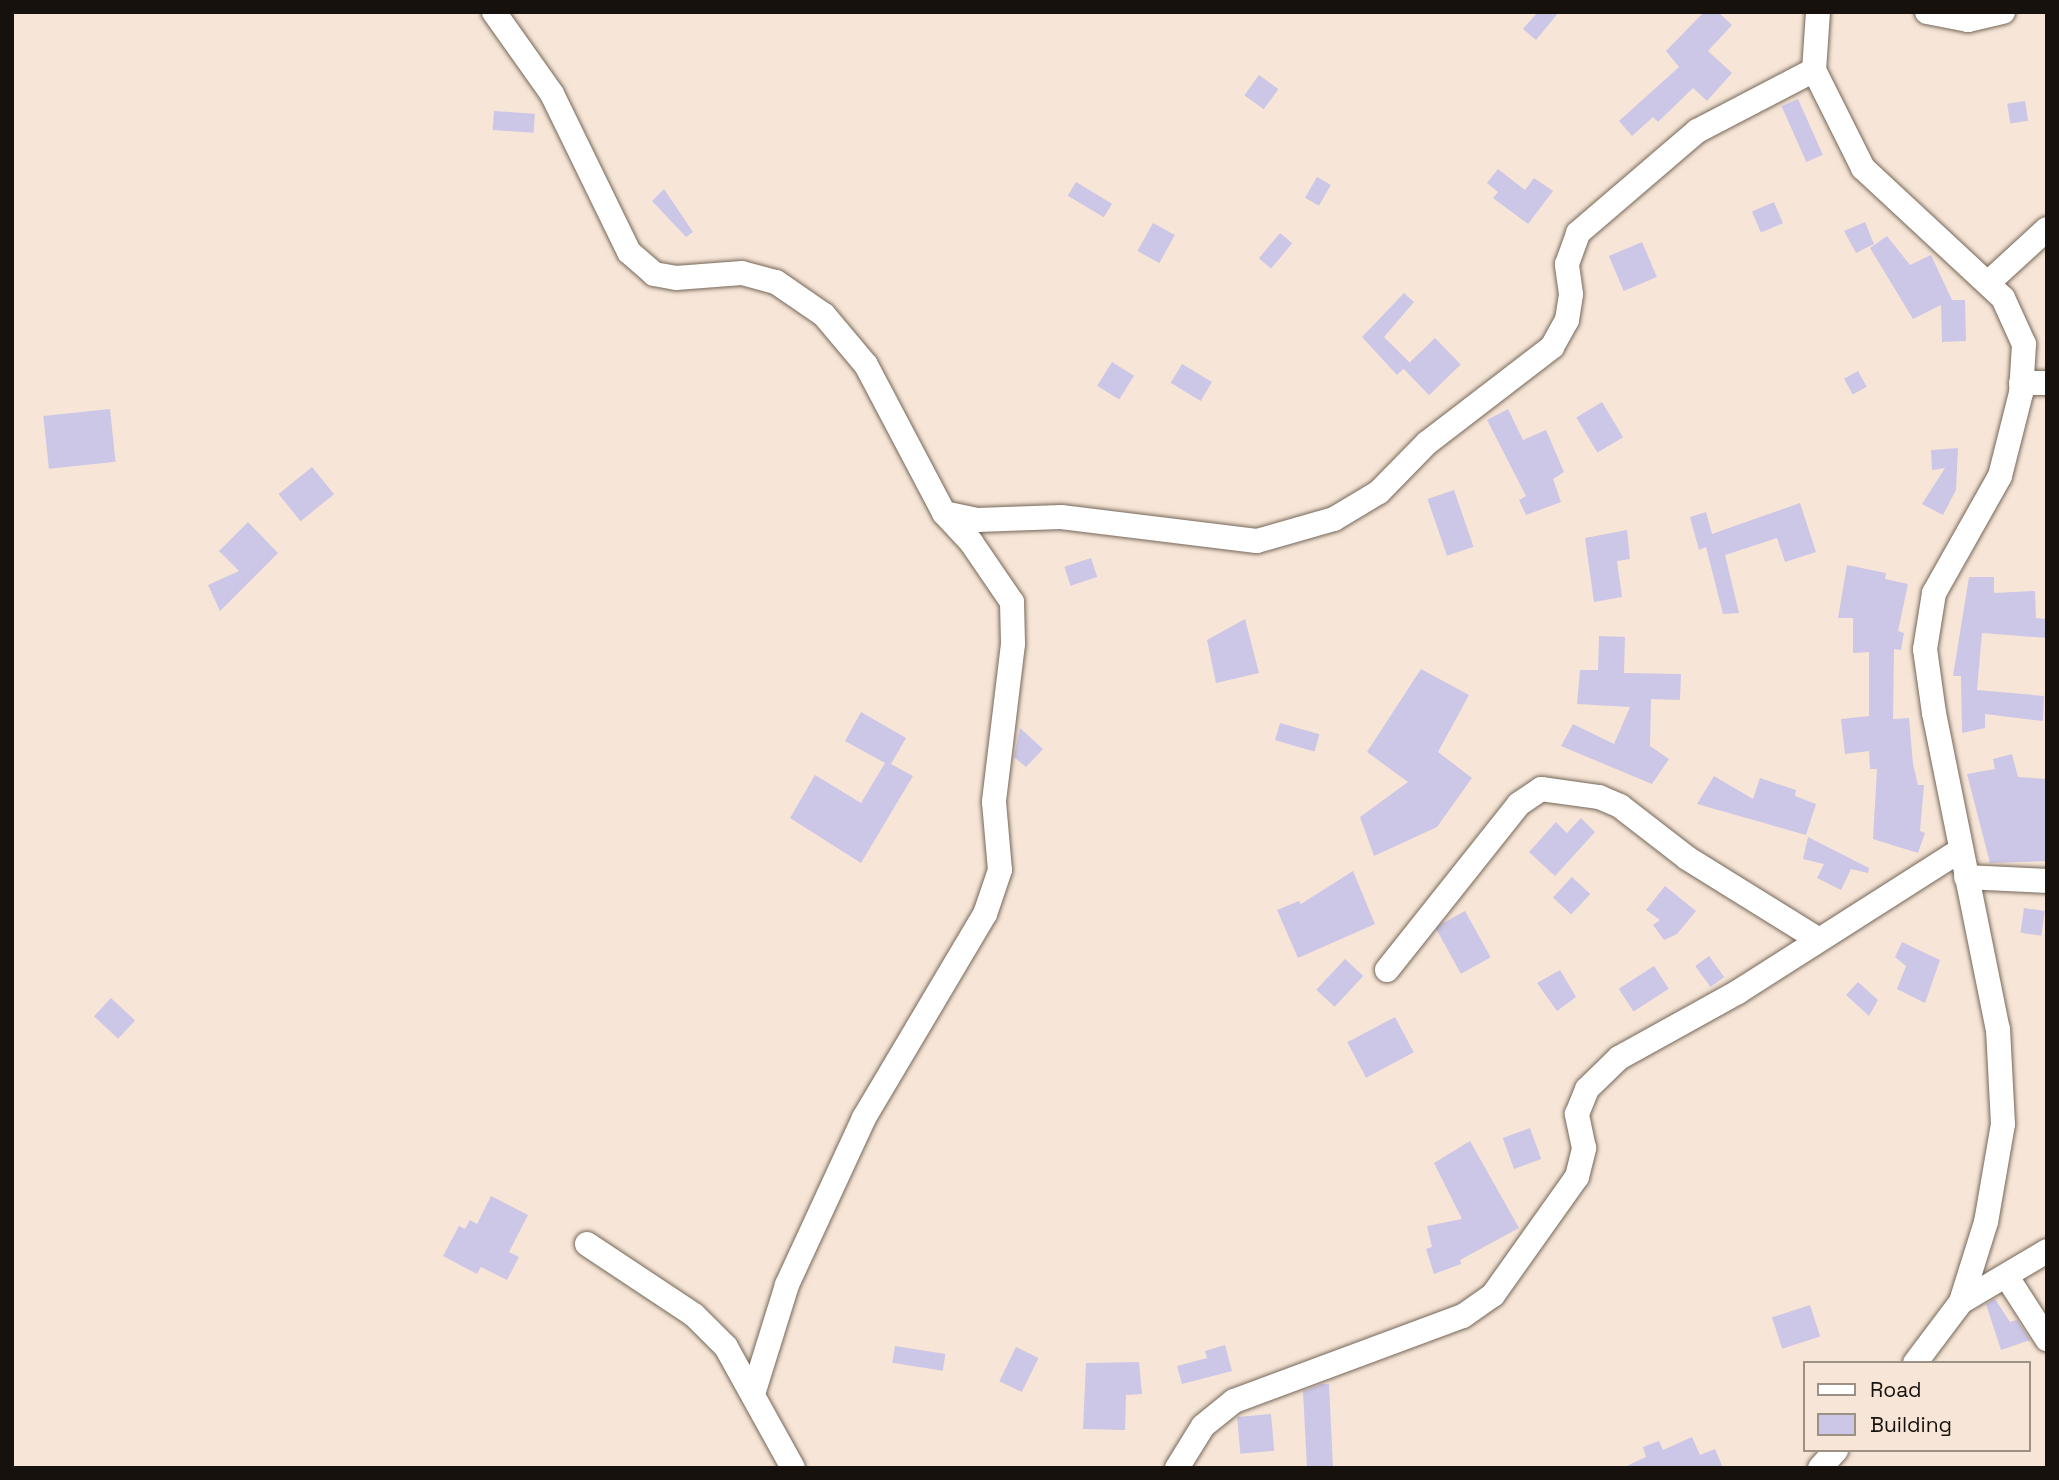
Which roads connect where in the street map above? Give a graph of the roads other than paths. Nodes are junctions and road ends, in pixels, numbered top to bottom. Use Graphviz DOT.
graph roads {
  1 [pos="494,12"];
  2 [pos="1818,12"];
  3 [pos="1927,12"];
  4 [pos="2003,12"];
  5 [pos="1814,70"];
  6 [pos="2047,229"];
  7 [pos="1988,283"];
  8 [pos="2021,383"];
  9 [pos="2047,383"];
  10 [pos="944,513"];
  11 [pos="1961,850"];
  12 [pos="1966,877"];
  13 [pos="2047,881"];
  14 [pos="1819,940"];
  15 [pos="1387,970"];
  16 [pos="587,1244"];
  17 [pos="2047,1251"];
  18 [pos="2007,1277"];
  19 [pos="1961,1302"];
  20 [pos="2047,1339"];
  21 [pos="1917,1361"];
  22 [pos="754,1391"];
  23 [pos="1834,1452"];
  24 [pos="793,1468"];
  25 [pos="1177,1468"];
  26 [pos="1820,1468"];
  1 -- 10 [label="street"];
  2 -- 5 [label="street"];
  3 -- 4 [label="street"];
  5 -- 7 [label="street"];
  5 -- 10 [label="street"];
  6 -- 7 [label="street"];
  7 -- 8 [label="street"];
  8 -- 9 [label="street"];
  8 -- 11 [label="street"];
  10 -- 22 [label="street"];
  11 -- 12 [label="street"];
  11 -- 14 [label="street"];
  12 -- 13 [label="street"];
  12 -- 19 [label="street"];
  14 -- 15 [label="street"];
  14 -- 25 [label="street"];
  16 -- 22 [label="street"];
  17 -- 18 [label="street"];
  18 -- 19 [label="street"];
  18 -- 20 [label="street"];
  19 -- 21 [label="street"];
  22 -- 24 [label="street"];
  23 -- 26 [label="street"];
}
